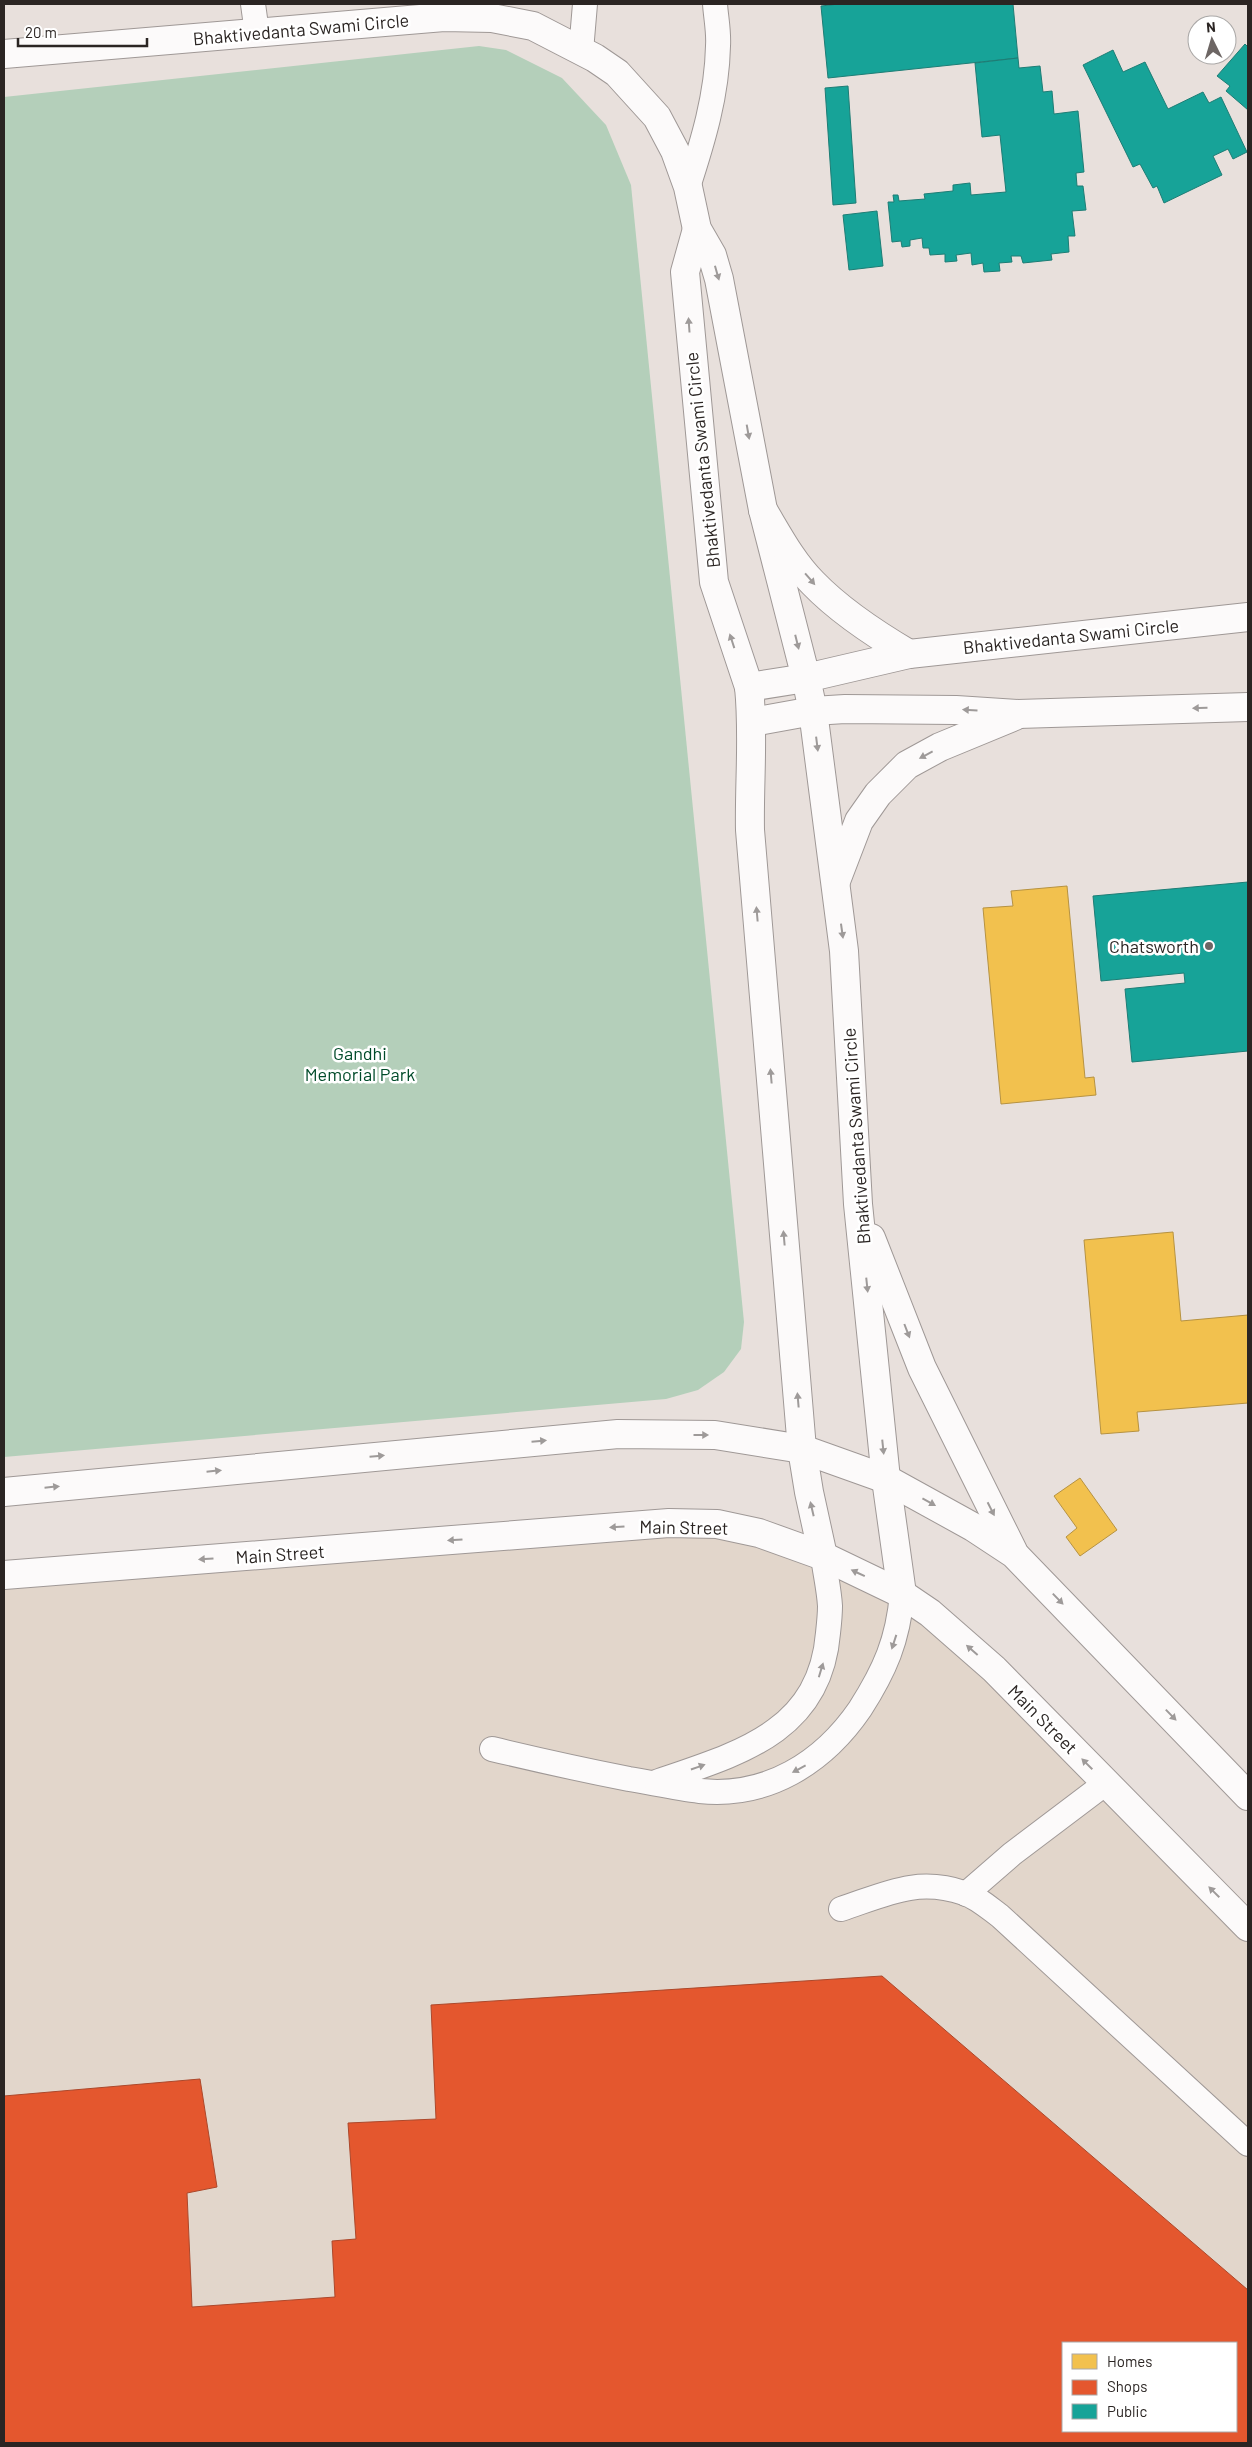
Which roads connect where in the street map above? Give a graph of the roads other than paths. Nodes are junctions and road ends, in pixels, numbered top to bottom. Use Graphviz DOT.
graph roads {
  1 [pos="253,4"];
  2 [pos="585,4"];
  3 [pos="715,4"];
  4 [pos="399,12"];
  5 [pos="258,33"];
  6 [pos="581,51"];
  7 [pos="4,54"];
  8 [pos="688,187"];
  9 [pos="697,229"];
  10 [pos="763,510"];
  11 [pos="1248,618"];
  12 [pos="909,654"];
  13 [pos="806,678"];
  14 [pos="749,687"];
  15 [pos="1248,707"];
  16 [pos="813,711"];
  17 [pos="1018,714"];
  18 [pos="753,722"];
  19 [pos="835,883"];
  20 [pos="858,1204"];
  21 [pos="802,1449"];
  22 [pos="886,1479"];
  23 [pos="4,1492"];
  24 [pos="1014,1554"];
  25 [pos="823,1556"];
  26 [pos="4,1575"];
  27 [pos="902,1594"];
  28 [pos="492,1749"];
  29 [pos="652,1783"];
  30 [pos="1106,1783"];
  31 [pos="1248,1796"];
  32 [pos="966,1894"];
  33 [pos="841,1909"];
  34 [pos="1248,1927"];
  35 [pos="1248,2144"];
  1 -- 5 [label="lane"];
  2 -- 6 [label="lane"];
  3 -- 8 [label="lane"];
  4 -- 5 [label="street, Bhaktivedanta Swami Circle"];
  4 -- 6 [label="street, Bhaktivedanta Swami Circle"];
  5 -- 7 [label="street, Bhaktivedanta Swami Circle"];
  6 -- 8 [label="street, Bhaktivedanta Swami Circle"];
  8 -- 9 [label="street, Bhaktivedanta Swami Circle"];
  9 -- 10 [label="street, Bhaktivedanta Swami Circle, one-way"];
  14 -- 9 [label="street, Bhaktivedanta Swami Circle, one-way"];
  10 -- 12 [label="street, one-way"];
  10 -- 13 [label="street, Bhaktivedanta Swami Circle, one-way"];
  11 -- 12 [label="street, Bhaktivedanta Swami Circle"];
  12 -- 13 [label="street, Bhaktivedanta Swami Circle"];
  13 -- 14 [label="street, Bhaktivedanta Swami Circle"];
  13 -- 16 [label="street, Bhaktivedanta Swami Circle"];
  14 -- 18 [label="street, Bhaktivedanta Swami Circle"];
  15 -- 17 [label="street, one-way"];
  17 -- 16 [label="street, one-way"];
  16 -- 18 [label="street"];
  16 -- 19 [label="street, Bhaktivedanta Swami Circle, one-way"];
  17 -- 19 [label="street, one-way"];
  21 -- 18 [label="street, Bhaktivedanta Swami Circle, one-way"];
  19 -- 20 [label="street, Bhaktivedanta Swami Circle, one-way"];
  20 -- 22 [label="street, Bhaktivedanta Swami Circle, one-way"];
  20 -- 24 [label="street, one-way"];
  21 -- 22 [label="street"];
  23 -- 21 [label="street, one-way"];
  25 -- 21 [label="street, Bhaktivedanta Swami Circle, one-way"];
  22 -- 24 [label="street, one-way"];
  22 -- 27 [label="street, Bhaktivedanta Swami Circle"];
  24 -- 31 [label="street, one-way"];
  25 -- 26 [label="street, Main Street, one-way"];
  27 -- 25 [label="street, Main Street, one-way"];
  29 -- 25 [label="lane, one-way"];
  27 -- 29 [label="lane, one-way"];
  30 -- 27 [label="street, Main Street, one-way"];
  28 -- 29 [label="lane"];
  30 -- 32 [label="lane"];
  34 -- 30 [label="street, Main Street, one-way"];
  32 -- 33 [label="lane"];
  32 -- 35 [label="lane"];
}
